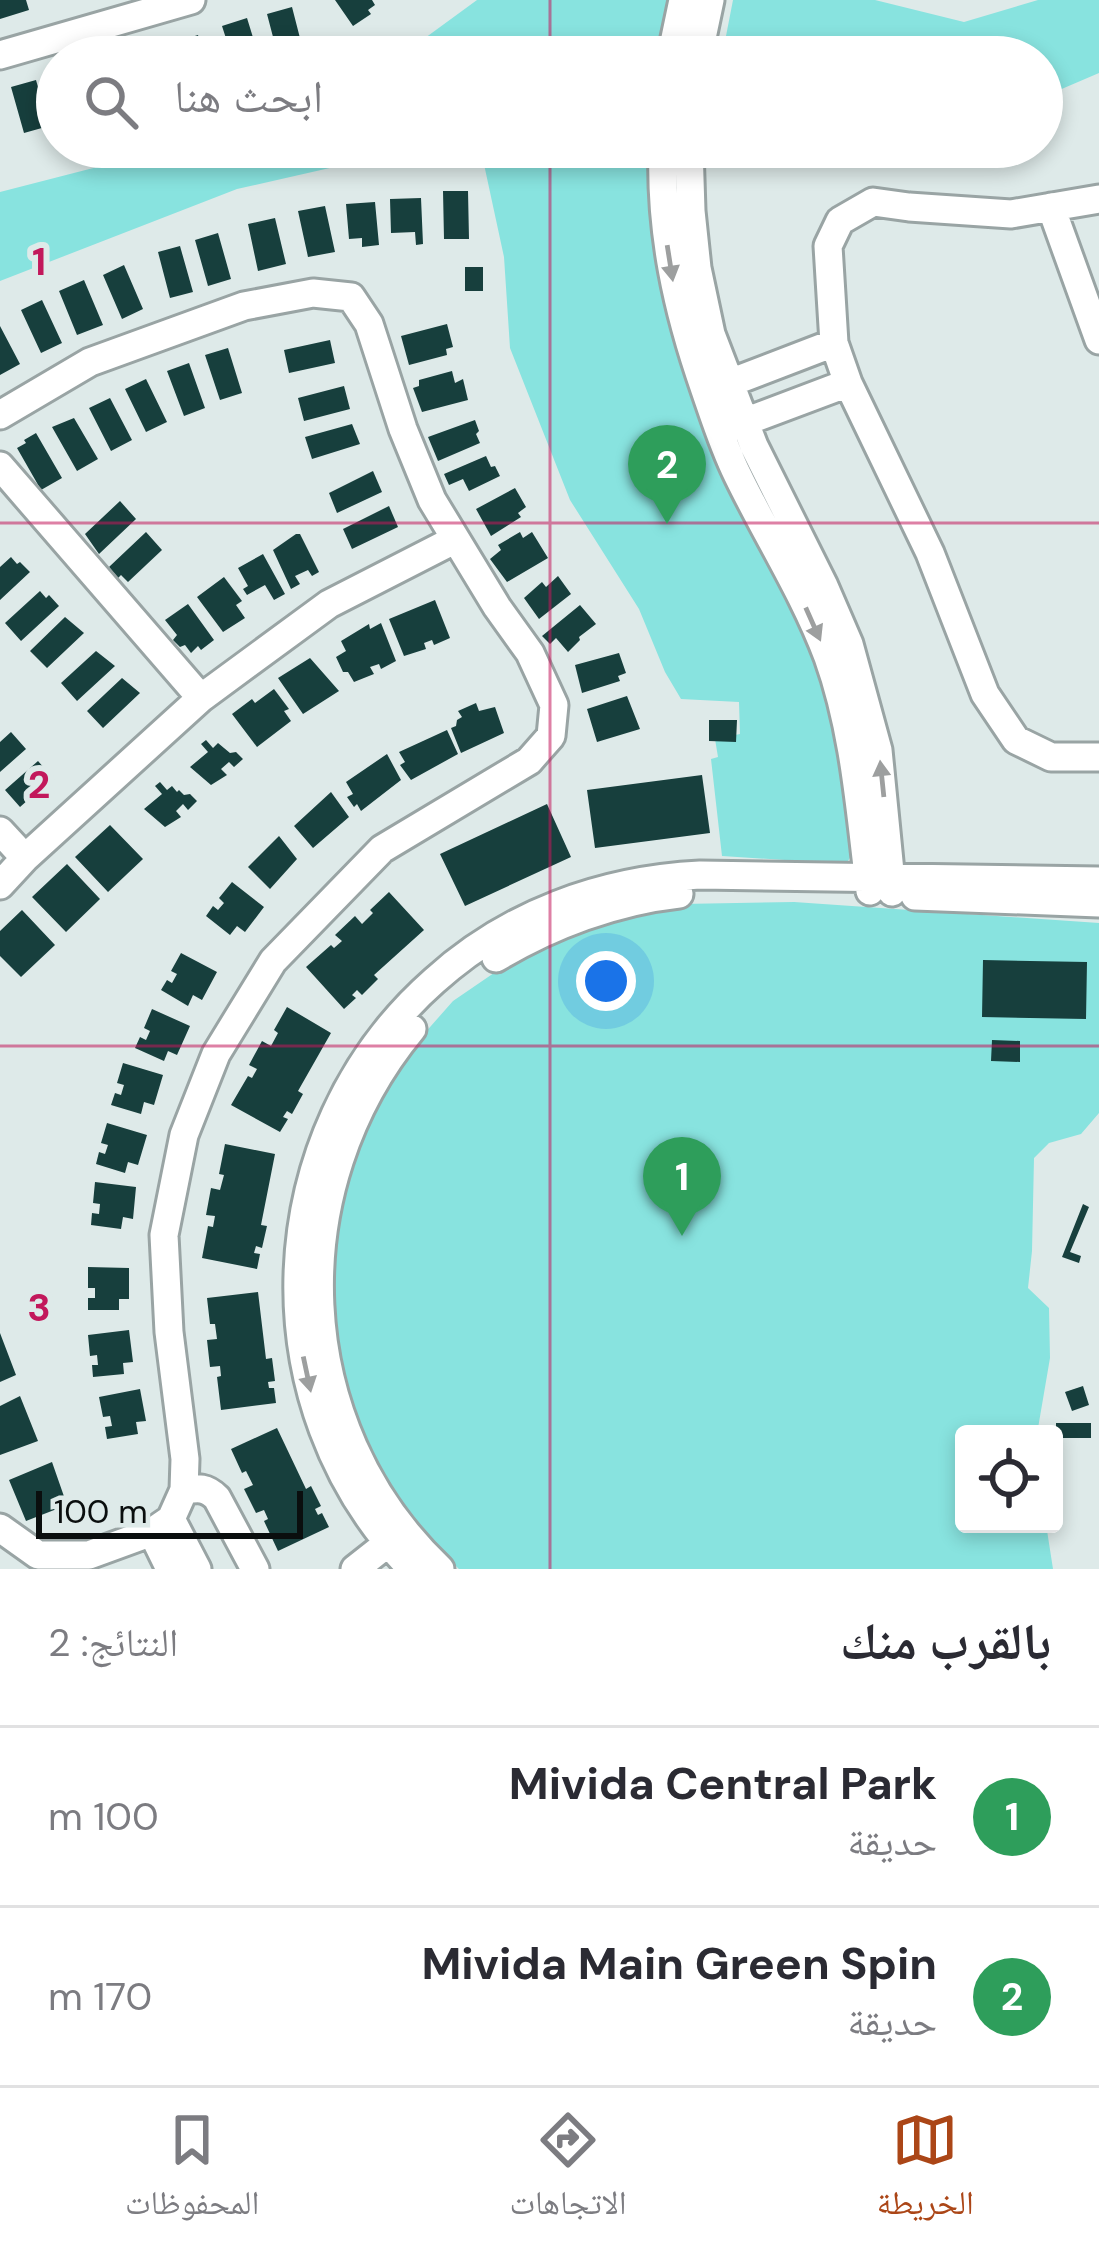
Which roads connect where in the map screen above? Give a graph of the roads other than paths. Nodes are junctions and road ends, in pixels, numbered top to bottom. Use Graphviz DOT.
graph roads {
  1 [pos="191,0"];
  2 [pos="683,0"];
  3 [pos="710,0"];
  4 [pos="66,36"];
  5 [pos="675,36"];
  6 [pos="702,36"];
  7 [pos="36,45"];
  8 [pos="0,55"];
  9 [pos="662,168"];
  10 [pos="690,168"];
  11 [pos="1099,200"];
  12 [pos="1051,207"];
  13 [pos="1099,340"];
  14 [pos="833,343"];
  15 [pos="848,383"];
  16 [pos="718,387"];
  17 [pos="0,415"];
  18 [pos="747,421"];
  19 [pos="719,431"];
  20 [pos="0,466"];
  21 [pos="454,540"];
  22 [pos="201,698"];
  23 [pos="1099,757"];
  24 [pos="0,831"];
  25 [pos="25,858"];
  26 [pos="1099,881"];
  27 [pos="0,885"];
  28 [pos="880,887"];
  29 [pos="1099,903"];
  30 [pos="184,1490"];
  31 [pos="161,1525"];
  32 [pos="0,1528"];
  33 [pos="388,1543"];
  34 [pos="408,1568"];
  35 [pos="170,1569"];
  36 [pos="197,1569"];
  37 [pos="256,1569"];
  38 [pos="355,1569"];
  39 [pos="440,1569"];
  1 -- 4 [label="street"];
  2 -- 5 [label="street"];
  3 -- 6 [label="street"];
  7 -- 8 [label="street"];
  9 -- 16 [label="street, one-way"];
  10 -- 16 [label="street"];
  11 -- 12 [label="street"];
  12 -- 13 [label="street"];
  12 -- 14 [label="street"];
  14 -- 15 [label="street"];
  14 -- 16 [label="street"];
  15 -- 18 [label="street"];
  15 -- 23 [label="street"];
  16 -- 18 [label="street"];
  16 -- 19 [label="street"];
  17 -- 21 [label="street"];
  18 -- 19 [label="street"];
  28 -- 18 [label="street, one-way"];
  19 -- 28 [label="street, one-way"];
  20 -- 22 [label="street"];
  21 -- 22 [label="street"];
  21 -- 30 [label="street"];
  22 -- 25 [label="street"];
  24 -- 25 [label="street"];
  25 -- 27 [label="street"];
  26 -- 28 [label="street"];
  28 -- 29 [label="street"];
  28 -- 33 [label="street, one-way"];
  28 -- 39 [label="street"];
  30 -- 31 [label="street"];
  30 -- 37 [label="street"];
  31 -- 32 [label="street"];
  31 -- 35 [label="street"];
  31 -- 36 [label="street"];
  33 -- 34 [label="street"];
  33 -- 38 [label="street"];
}
